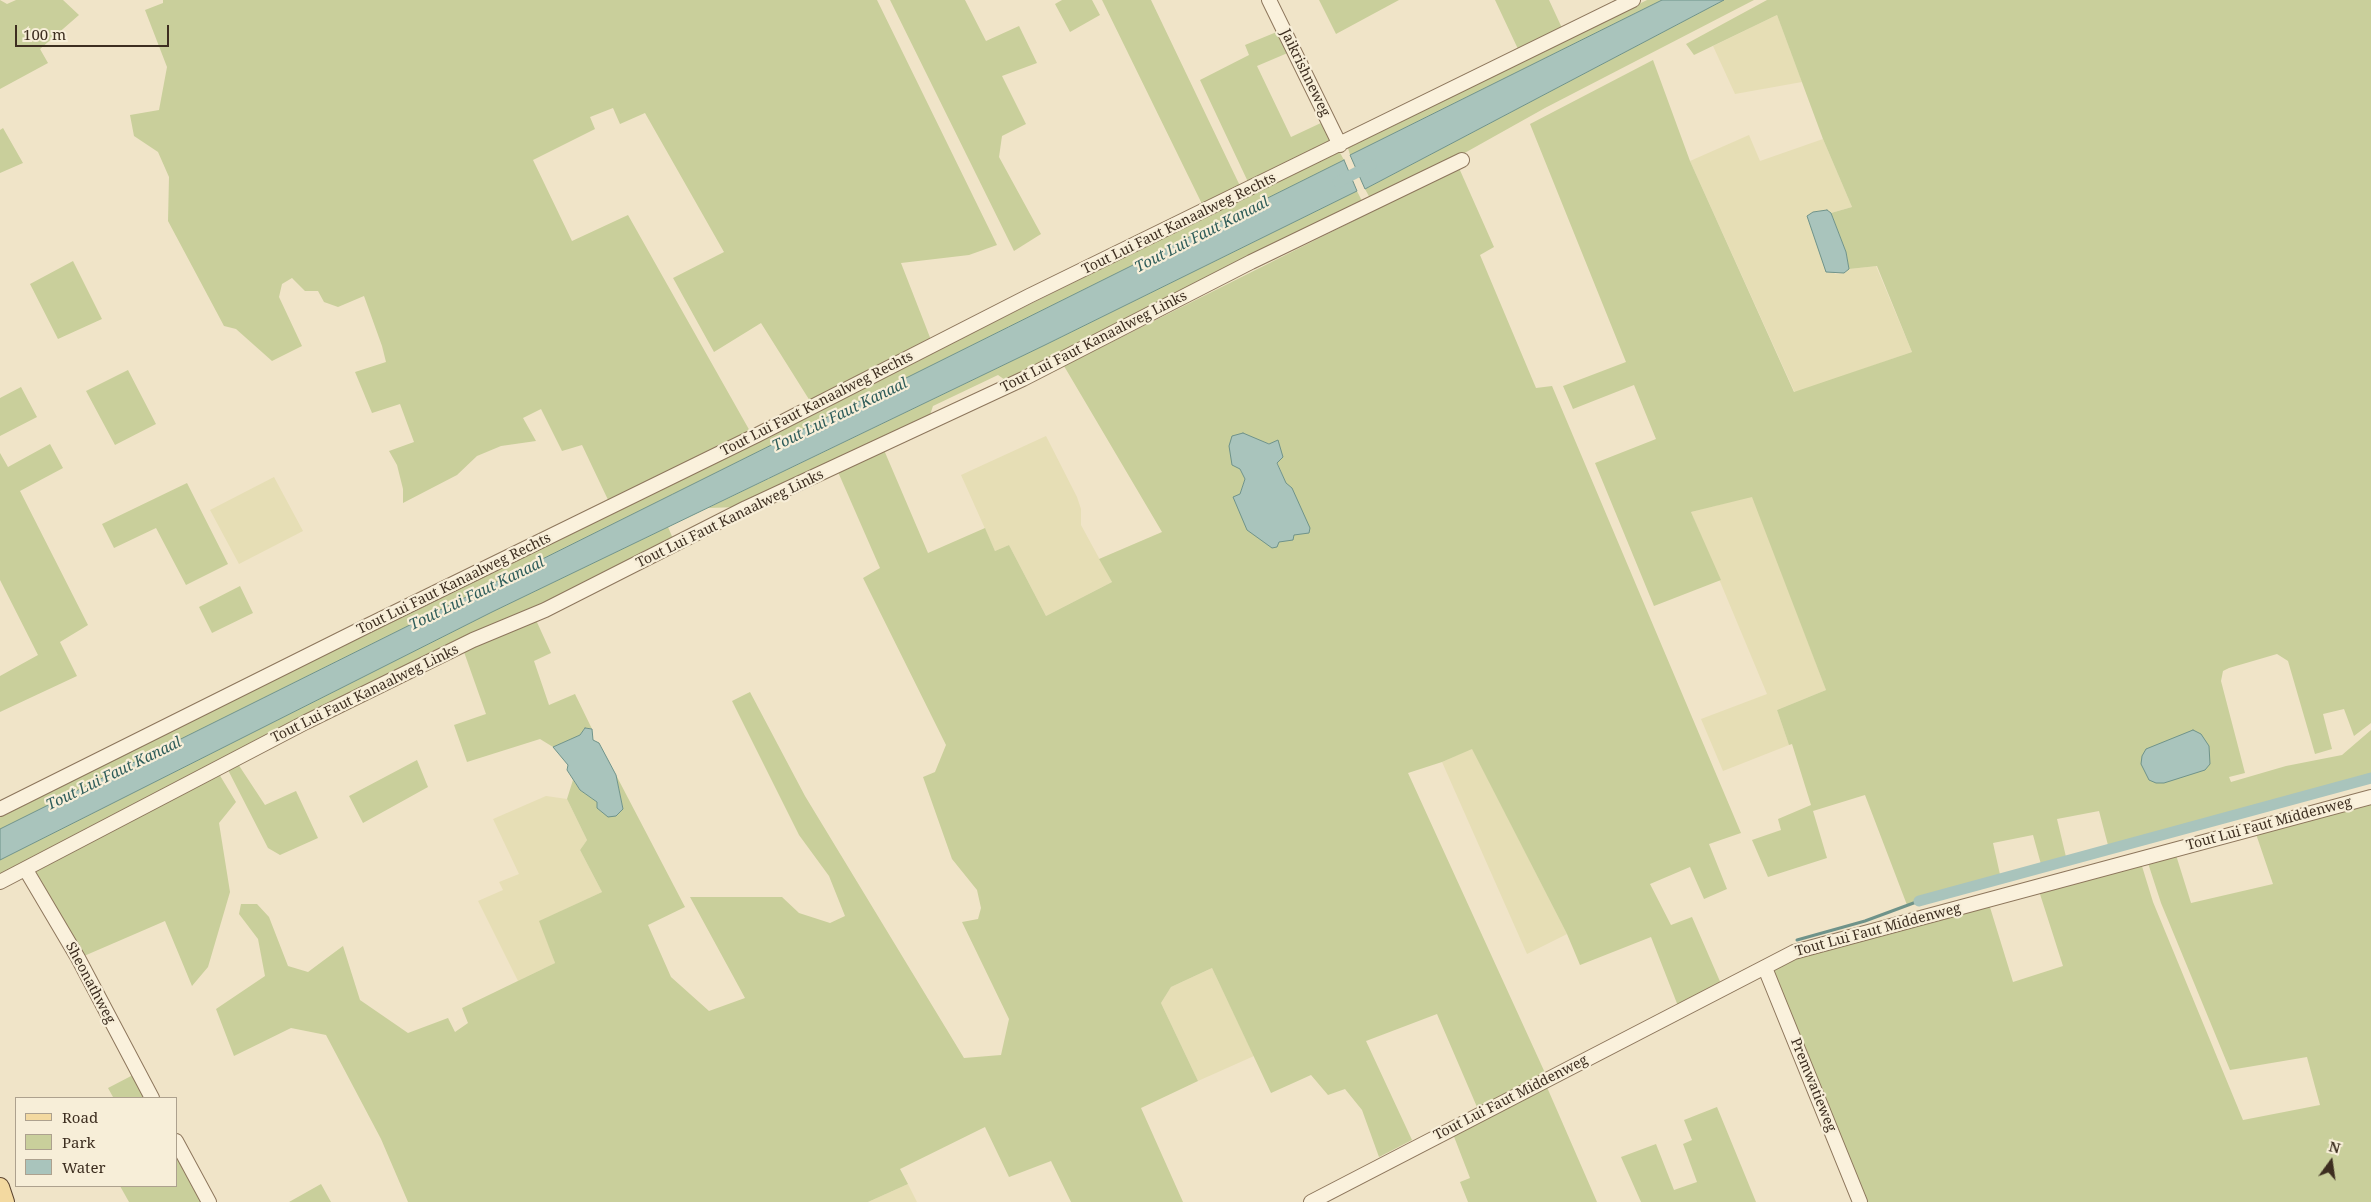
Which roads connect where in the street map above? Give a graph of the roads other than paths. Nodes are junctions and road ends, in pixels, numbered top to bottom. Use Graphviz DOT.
graph roads {
  1 [pos="1270,0"];
  2 [pos="1633,0"];
  3 [pos="1340,145"];
  4 [pos="1462,160"];
  5 [pos="2371,797"];
  6 [pos="0,809"];
  7 [pos="26,870"];
  8 [pos="0,882"];
  9 [pos="1765,968"];
  10 [pos="151,1097"];
  11 [pos="178,1145"];
  12 [pos="0,1187"];
  13 [pos="5,1202"];
  14 [pos="208,1202"];
  15 [pos="1311,1202"];
  16 [pos="1860,1202"];
  1 -- 3 [label="street, Jaikrishneweg"];
  2 -- 3 [label="street, Tout Lui Faut Kanaalweg Rechts"];
  3 -- 6 [label="street, Tout Lui Faut Kanaalweg Rechts"];
  4 -- 7 [label="street, Tout Lui Faut Kanaalweg Links"];
  5 -- 9 [label="street, Tout Lui Faut Middenweg"];
  7 -- 8 [label="street, Tout Lui Faut Kanaalweg Links"];
  7 -- 10 [label="street, Sheonathweg"];
  9 -- 15 [label="street, Tout Lui Faut Middenweg"];
  9 -- 16 [label="street, Premwatieweg"];
  11 -- 14 [label="street"];
  12 -- 13 [label="main road"];
}
